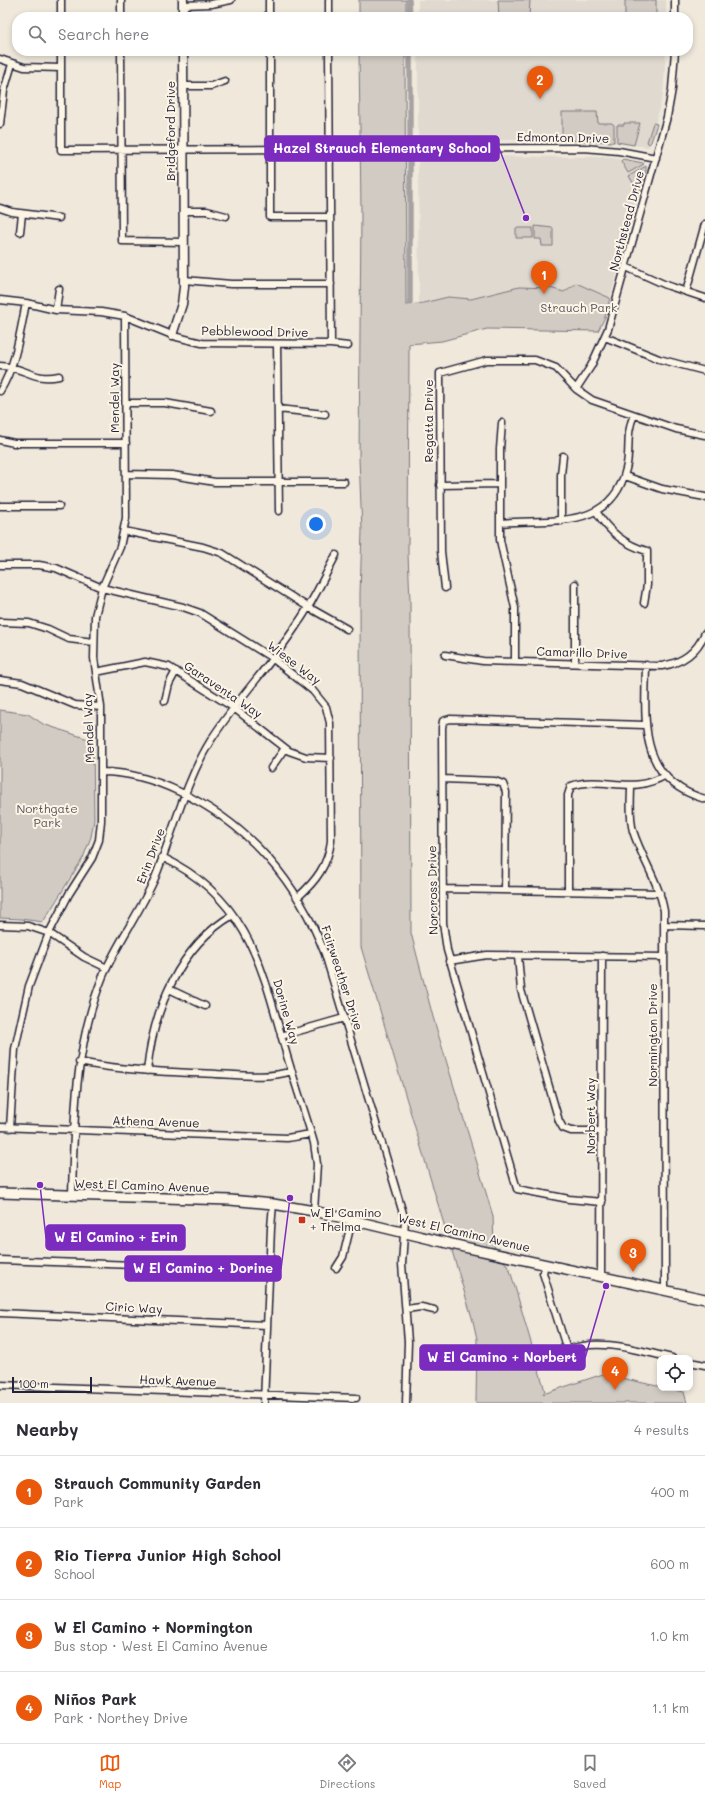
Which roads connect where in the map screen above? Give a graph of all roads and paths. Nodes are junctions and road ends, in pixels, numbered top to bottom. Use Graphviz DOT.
graph roads {
  1 [pos="61,0"];
  2 [pos="121,0"];
  3 [pos="231,0"];
  4 [pos="270,0"];
  5 [pos="329,0"];
  6 [pos="675,0"];
  7 [pos="183,2"];
  8 [pos="61,12"];
  9 [pos="121,12"];
  10 [pos="270,12"];
  11 [pos="329,12"];
  12 [pos="675,12"];
  13 [pos="61,56"];
  14 [pos="121,56"];
  15 [pos="183,56"];
  16 [pos="270,56"];
  17 [pos="329,56"];
  18 [pos="675,56"];
  19 [pos="0,59"];
  20 [pos="12,64"];
  21 [pos="61,68"];
  22 [pos="225,81"];
  23 [pos="183,86"];
  24 [pos="0,123"];
  25 [pos="270,149"];
  26 [pos="329,149"];
  27 [pos="121,150"];
  28 [pos="184,150"];
  29 [pos="656,158"];
  30 [pos="0,208"];
  31 [pos="184,211"];
  32 [pos="22,214"];
  33 [pos="226,216"];
  34 [pos="330,217"];
  35 [pos="59,218"];
  36 [pos="705,224"];
  37 [pos="20,232"];
  38 [pos="184,242"];
  39 [pos="626,267"];
  40 [pos="184,280"];
  41 [pos="331,284"];
  42 [pos="59,289"];
  43 [pos="686,292"];
  44 [pos="705,298"];
  45 [pos="0,300"];
  46 [pos="26,303"];
  47 [pos="56,310"];
  48 [pos="125,316"];
  49 [pos="172,335"];
  50 [pos="606,337"];
  51 [pos="277,344"];
  52 [pos="331,344"];
  53 [pos="348,346"];
  54 [pos="0,366"];
  55 [pos="11,367"];
  56 [pos="705,371"];
  57 [pos="60,376"];
  58 [pos="576,389"];
  59 [pos="0,391"];
  60 [pos="126,403"];
  61 [pos="278,409"];
  62 [pos="211,411"];
  63 [pos="325,414"];
  64 [pos="634,415"];
  65 [pos="502,424"];
  66 [pos="705,435"];
  67 [pos="0,440"];
  68 [pos="126,443"];
  69 [pos="563,456"];
  70 [pos="126,474"];
  71 [pos="624,476"];
  72 [pos="278,482"];
  73 [pos="344,482"];
  74 [pos="500,484"];
  75 [pos="440,485"];
  76 [pos="705,496"];
  77 [pos="0,506"];
  78 [pos="59,506"];
  79 [pos="279,511"];
  80 [pos="596,511"];
  81 [pos="561,520"];
  82 [pos="500,523"];
  83 [pos="124,531"];
  84 [pos="336,555"];
  85 [pos="0,565"];
  86 [pos="575,584"];
  87 [pos="102,588"];
  88 [pos="445,588"];
  89 [pos="644,603"];
  90 [pos="308,607"];
  91 [pos="0,622"];
  92 [pos="347,629"];
  93 [pos="705,633"];
  94 [pos="94,642"];
  95 [pos="445,655"];
  96 [pos="272,658"];
  97 [pos="515,662"];
  98 [pos="574,663"];
  99 [pos="646,666"];
  100 [pos="176,671"];
  101 [pos="96,672"];
  102 [pos="0,680"];
  103 [pos="165,701"];
  104 [pos="101,707"];
  105 [pos="234,708"];
  106 [pos="645,725"];
  107 [pos="285,748"];
  108 [pos="331,758"];
  109 [pos="271,768"];
  110 [pos="101,772"];
  111 [pos="666,775"];
  112 [pos="443,779"];
  113 [pos="632,786"];
  114 [pos="186,795"];
  115 [pos="705,799"];
  116 [pos="162,857"];
  117 [pos="443,889"];
  118 [pos="505,890"];
  119 [pos="568,891"];
  120 [pos="660,893"];
  121 [pos="298,897"];
  122 [pos="233,915"];
  123 [pos="664,924"];
  124 [pos="0,925"];
  125 [pos="705,926"];
  126 [pos="49,933"];
  127 [pos="518,956"];
  128 [pos="602,956"];
  129 [pos="664,957"];
  130 [pos="449,961"];
  131 [pos="107,968"];
  132 [pos="169,990"];
  133 [pos="204,1006"];
  134 [pos="344,1018"];
  135 [pos="281,1036"];
  136 [pos="79,1062"];
  137 [pos="147,1071"];
  138 [pos="292,1072"];
  139 [pos="0,1127"];
  140 [pos="10,1128"];
  141 [pos="74,1130"];
  142 [pos="602,1131"];
  143 [pos="311,1134"];
  144 [pos="0,1193"];
  145 [pos="72,1196"];
  146 [pos="602,1202"];
  147 [pos="273,1204"];
  148 [pos="314,1211"];
  149 [pos="352,1220"];
  150 [pos="404,1232"];
  151 [pos="0,1260"];
  152 [pos="545,1264"];
  153 [pos="336,1268"];
  154 [pos="269,1270"];
  155 [pos="601,1275"];
  156 [pos="665,1290"];
  157 [pos="705,1298"];
  158 [pos="406,1309"];
  159 [pos="434,1310"];
  160 [pos="0,1313"];
  161 [pos="267,1325"];
  162 [pos="657,1355"];
  163 [pos="693,1362"];
  164 [pos="705,1364"];
  165 [pos="0,1385"];
  166 [pos="264,1395"];
  167 [pos="356,1398"];
  168 [pos="264,1403"];
  169 [pos="406,1403"];
  1 -- 8 [label="street"];
  2 -- 9 [label="street"];
  3 -- 7 [label="street"];
  4 -- 10 [label="street"];
  5 -- 11 [label="street"];
  6 -- 12 [label="street"];
  13 -- 21 [label="street"];
  14 -- 27 [label="street"];
  15 -- 23 [label="street, Bridgeford Drive"];
  16 -- 25 [label="street"];
  17 -- 26 [label="street"];
  18 -- 29 [label="street, Northstead Drive"];
  19 -- 20 [label="street"];
  20 -- 21 [label="street"];
  20 -- 24 [label="street"];
  21 -- 27 [label="street, Edmonton Drive"];
  22 -- 23 [label="street"];
  23 -- 28 [label="street, Bridgeford Drive"];
  25 -- 26 [label="street, Edmonton Drive"];
  25 -- 28 [label="street, Edmonton Drive"];
  25 -- 34 [label="street"];
  26 -- 29 [label="street, Edmonton Drive"];
  26 -- 34 [label="street"];
  27 -- 28 [label="street, Edmonton Drive"];
  27 -- 38 [label="street"];
  28 -- 31 [label="street, Bridgeford Drive"];
  29 -- 39 [label="street, Northstead Drive"];
  30 -- 32 [label="street"];
  31 -- 33 [label="street"];
  31 -- 38 [label="street, Bridgeford Drive"];
  32 -- 35 [label="street"];
  32 -- 37 [label="street"];
  34 -- 41 [label="street"];
  36 -- 43 [label="street"];
  38 -- 40 [label="street, Bridgeford Drive"];
  39 -- 43 [label="street"];
  39 -- 50 [label="street, Northstead Drive"];
  40 -- 41 [label="street"];
  40 -- 49 [label="street, Bridgeford Drive"];
  41 -- 52 [label="street"];
  42 -- 47 [label="street"];
  43 -- 44 [label="street"];
  45 -- 46 [label="street, Pebblewood Drive"];
  46 -- 47 [label="street, Pebblewood Drive"];
  46 -- 55 [label="street"];
  47 -- 48 [label="street, Pebblewood Drive"];
  48 -- 49 [label="street, Pebblewood Drive"];
  48 -- 60 [label="street, Mendel Way"];
  49 -- 51 [label="street, Pebblewood Drive"];
  50 -- 56 [label="street"];
  50 -- 58 [label="street, Northstead Drive"];
  51 -- 52 [label="street, Pebblewood Drive"];
  51 -- 61 [label="street"];
  52 -- 53 [label="street, Pebblewood Drive"];
  54 -- 55 [label="street"];
  55 -- 57 [label="street"];
  55 -- 59 [label="street"];
  58 -- 64 [label="street, Regatta Drive"];
  58 -- 75 [label="street, Regatta Drive"];
  60 -- 62 [label="street"];
  60 -- 68 [label="street, Mendel Way"];
  61 -- 63 [label="street"];
  61 -- 72 [label="street"];
  64 -- 66 [label="street, Regatta Drive"];
  64 -- 71 [label="street"];
  65 -- 74 [label="street"];
  67 -- 68 [label="street"];
  68 -- 70 [label="street, Mendel Way"];
  69 -- 81 [label="street"];
  70 -- 72 [label="street"];
  70 -- 83 [label="street, Mendel Way"];
  71 -- 76 [label="street"];
  71 -- 80 [label="street"];
  72 -- 73 [label="street"];
  72 -- 79 [label="street"];
  74 -- 75 [label="street"];
  74 -- 82 [label="street"];
  75 -- 88 [label="street, Regatta Drive"];
  77 -- 78 [label="street"];
  80 -- 81 [label="street"];
  80 -- 89 [label="street"];
  81 -- 82 [label="street"];
  82 -- 97 [label="street"];
  83 -- 87 [label="street, Mendel Way"];
  83 -- 90 [label="street"];
  84 -- 90 [label="street, Erin Drive"];
  85 -- 87 [label="street, Wiese Way"];
  86 -- 98 [label="street"];
  87 -- 94 [label="street, Mendel Way"];
  87 -- 96 [label="street, Wiese Way"];
  90 -- 92 [label="street"];
  90 -- 96 [label="street, Erin Drive"];
  91 -- 94 [label="street"];
  93 -- 99 [label="street, Camarillo Drive"];
  94 -- 101 [label="street, Mendel Way"];
  95 -- 97 [label="street, Camarillo Drive"];
  96 -- 105 [label="street, Erin Drive"];
  96 -- 108 [label="street, Wiese Way"];
  97 -- 98 [label="street, Camarillo Drive"];
  98 -- 99 [label="street, Camarillo Drive"];
  99 -- 106 [label="street"];
  100 -- 101 [label="street, Garaventa Way"];
  100 -- 103 [label="street"];
  100 -- 105 [label="street, Garaventa Way"];
  101 -- 104 [label="street, Mendel Way"];
  102 -- 104 [label="street"];
  104 -- 110 [label="street, Mendel Way"];
  105 -- 107 [label="street, Garaventa Way"];
  105 -- 114 [label="street, Erin Drive"];
  106 -- 111 [label="street"];
  106 -- 112 [label="street, Norcross Drive"];
  107 -- 108 [label="street, Garaventa Way"];
  107 -- 109 [label="street"];
  108 -- 121 [label="street, Wiese Way"];
  110 -- 114 [label="street, Fairweather Drive"];
  110 -- 126 [label="street, Mendel Way"];
  111 -- 113 [label="street"];
  111 -- 115 [label="street"];
  112 -- 117 [label="street, Norcross Drive"];
  112 -- 118 [label="street"];
  113 -- 119 [label="street"];
  113 -- 120 [label="street, Normington Drive"];
  114 -- 116 [label="street, Erin Drive"];
  114 -- 121 [label="street, Fairweather Drive"];
  116 -- 122 [label="street, Dorine Way"];
  116 -- 131 [label="street, Erin Drive"];
  117 -- 118 [label="street"];
  117 -- 130 [label="street, Norcross Drive"];
  118 -- 119 [label="street"];
  119 -- 120 [label="street"];
  120 -- 123 [label="street, Normington Drive"];
  121 -- 134 [label="street, Fairweather Drive"];
  122 -- 132 [label="street"];
  122 -- 135 [label="street, Dorine Way"];
  123 -- 125 [label="street"];
  123 -- 129 [label="street, Normington Drive"];
  124 -- 126 [label="street"];
  126 -- 131 [label="street"];
  126 -- 140 [label="street, Mendel Way"];
  127 -- 128 [label="street"];
  127 -- 130 [label="street"];
  127 -- 142 [label="street"];
  128 -- 129 [label="street"];
  128 -- 142 [label="street, Norbert Way"];
  129 -- 156 [label="street, Normington Drive"];
  130 -- 146 [label="street, Norcross Drive"];
  131 -- 136 [label="street, Erin Drive"];
  132 -- 133 [label="street"];
  132 -- 137 [label="street"];
  134 -- 135 [label="street"];
  134 -- 150 [label="street, Fairweather Drive"];
  135 -- 138 [label="street, Dorine Way"];
  136 -- 137 [label="street"];
  136 -- 141 [label="street, Erin Drive"];
  137 -- 138 [label="street"];
  138 -- 143 [label="street, Dorine Way"];
  139 -- 140 [label="street, Athena Avenue"];
  140 -- 141 [label="street, Athena Avenue"];
  141 -- 143 [label="street, Athena Avenue"];
  141 -- 145 [label="street, Erin Drive"];
  142 -- 146 [label="street, Norbert Way"];
  143 -- 148 [label="street, Dorine Way"];
  144 -- 145 [label="main road, West El Camino Avenue"];
  145 -- 147 [label="main road, West El Camino Avenue"];
  146 -- 155 [label="street, Norbert Way"];
  147 -- 148 [label="main road, West El Camino Avenue"];
  147 -- 154 [label="street"];
  148 -- 149 [label="main road, West El Camino Avenue"];
  149 -- 150 [label="main road, West El Camino Avenue"];
  149 -- 153 [label="street"];
  150 -- 152 [label="main road, West El Camino Avenue"];
  150 -- 158 [label="street, Fairweather Drive"];
  151 -- 154 [label="street"];
  152 -- 155 [label="main road, West El Camino Avenue"];
  152 -- 162 [label="street"];
  154 -- 161 [label="street"];
  155 -- 156 [label="main road, West El Camino Avenue"];
  156 -- 157 [label="main road, West El Camino Avenue"];
  158 -- 159 [label="street"];
  158 -- 169 [label="street, Fairweather Drive"];
  160 -- 161 [label="street, Ciric Way"];
  161 -- 166 [label="street"];
  163 -- 164 [label="street"];
  165 -- 166 [label="street, Hawk Avenue"];
  166 -- 167 [label="street, Hawk Avenue"];
  166 -- 168 [label="street"];
}
